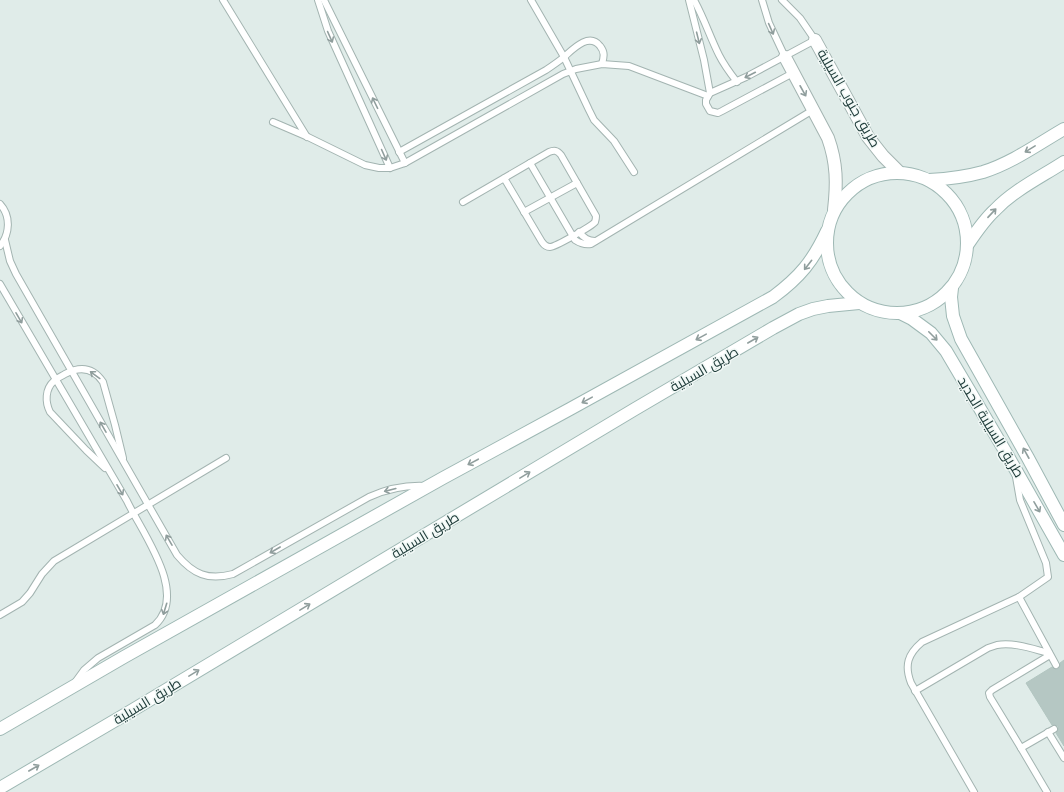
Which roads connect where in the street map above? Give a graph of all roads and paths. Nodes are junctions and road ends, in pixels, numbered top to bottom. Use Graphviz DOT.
graph roads {
  1 [pos="223,0"];
  2 [pos="318,0"];
  3 [pos="324,0"];
  4 [pos="531,0"];
  5 [pos="689,0"];
  6 [pos="694,0"];
  7 [pos="762,0"];
  8 [pos="782,0"];
  9 [pos="815,40"];
  10 [pos="564,57"];
  11 [pos="785,57"];
  12 [pos="602,64"];
  13 [pos="570,72"];
  14 [pos="793,73"];
  15 [pos="737,82"];
  16 [pos="709,95"];
  17 [pos="813,110"];
  18 [pos="273,122"];
  19 [pos="1064,129"];
  20 [pos="308,137"];
  21 [pos="399,152"];
  22 [pos="1064,162"];
  23 [pos="405,163"];
  24 [pos="530,163"];
  25 [pos="390,168"];
  26 [pos="634,172"];
  27 [pos="900,173"];
  28 [pos="504,178"];
  29 [pos="929,180"];
  30 [pos="577,183"];
  31 [pos="550,198"];
  32 [pos="463,202"];
  33 [pos="0,204"];
  34 [pos="834,210"];
  35 [pos="524,212"];
  36 [pos="827,231"];
  37 [pos="580,232"];
  38 [pos="573,236"];
  39 [pos="5,240"];
  40 [pos="595,241"];
  41 [pos="968,244"];
  42 [pos="0,246"];
  43 [pos="0,284"];
  44 [pos="952,288"];
  45 [pos="859,303"];
  46 [pos="902,314"];
  47 [pos="71,371"];
  48 [pos="55,379"];
  49 [pos="226,458"];
  50 [pos="124,463"];
  51 [pos="1014,467"];
  52 [pos="110,471"];
  53 [pos="429,486"];
  54 [pos="148,504"];
  55 [pos="133,514"];
  56 [pos="1064,525"];
  57 [pos="1064,555"];
  58 [pos="1019,597"];
  59 [pos="0,615"];
  60 [pos="1049,654"];
  61 [pos="1056,665"];
  62 [pos="72,687"];
  63 [pos="916,691"];
  64 [pos="2,728"];
  65 [pos="1021,748"];
  66 [pos="1064,758"];
  67 [pos="0,788"];
  68 [pos="974,792"];
  69 [pos="1047,792"];
  1 -- 20 [label="lane"];
  2 -- 25 [label="lane, one-way"];
  21 -- 3 [label="lane, one-way"];
  4 -- 10 [label="lane"];
  5 -- 16 [label="lane, one-way"];
  6 -- 15 [label="lane"];
  7 -- 11 [label="lane, one-way"];
  8 -- 9 [label="lane"];
  9 -- 11 [label="lane"];
  9 -- 27 [label="main road, طريق جنوب السيلية"];
  10 -- 12 [label="lane"];
  10 -- 13 [label="lane"];
  10 -- 21 [label="lane"];
  11 -- 14 [label="main road"];
  11 -- 15 [label="lane, one-way"];
  12 -- 13 [label="lane"];
  12 -- 16 [label="lane"];
  13 -- 23 [label="lane"];
  13 -- 26 [label="lane"];
  14 -- 16 [label="lane"];
  14 -- 17 [label="main road, one-way"];
  15 -- 16 [label="lane"];
  17 -- 34 [label="main road"];
  17 -- 40 [label="lane"];
  18 -- 20 [label="lane"];
  19 -- 29 [label="main road, one-way"];
  20 -- 25 [label="lane"];
  21 -- 23 [label="lane"];
  41 -- 22 [label="main road, one-way"];
  23 -- 25 [label="lane"];
  24 -- 28 [label="lane"];
  24 -- 30 [label="lane"];
  24 -- 31 [label="lane"];
  27 -- 29 [label="main road"];
  27 -- 34 [label="main road"];
  28 -- 32 [label="lane"];
  28 -- 35 [label="lane"];
  29 -- 41 [label="main road"];
  30 -- 31 [label="lane"];
  30 -- 37 [label="lane"];
  31 -- 35 [label="lane"];
  31 -- 38 [label="lane"];
  33 -- 39 [label="lane"];
  34 -- 36 [label="main road"];
  35 -- 38 [label="lane"];
  36 -- 45 [label="main road"];
  36 -- 53 [label="main road, طريق السيلية, one-way"];
  37 -- 38 [label="lane"];
  37 -- 40 [label="lane"];
  38 -- 40 [label="lane"];
  39 -- 42 [label="lane"];
  39 -- 47 [label="lane"];
  41 -- 44 [label="main road"];
  43 -- 48 [label="lane, one-way"];
  44 -- 46 [label="main road"];
  56 -- 44 [label="main road, طريق السيلية الجديد, one-way"];
  45 -- 46 [label="main road"];
  67 -- 45 [label="main road, طريق السيلية, one-way"];
  46 -- 51 [label="main road, طريق السيلية الجديد, one-way"];
  47 -- 48 [label="lane"];
  50 -- 47 [label="lane, one-way"];
  50 -- 47 [label="lane, one-way"];
  48 -- 52 [label="lane"];
  48 -- 52 [label="lane"];
  49 -- 54 [label="lane"];
  50 -- 54 [label="lane"];
  51 -- 57 [label="main road, طريق السيلية الجديد, one-way"];
  51 -- 58 [label="lane"];
  52 -- 55 [label="lane, one-way"];
  53 -- 54 [label="lane, one-way"];
  53 -- 62 [label="main road, طريق السيلية"];
  54 -- 55 [label="lane"];
  55 -- 59 [label="lane"];
  55 -- 62 [label="lane, one-way"];
  58 -- 60 [label="lane"];
  58 -- 63 [label="lane"];
  60 -- 61 [label="lane"];
  60 -- 63 [label="lane"];
  60 -- 65 [label="lane"];
  62 -- 64 [label="main road, طريق السيلية"];
  63 -- 68 [label="lane"];
  65 -- 66 [label="lane"];
  65 -- 69 [label="lane"];
}
